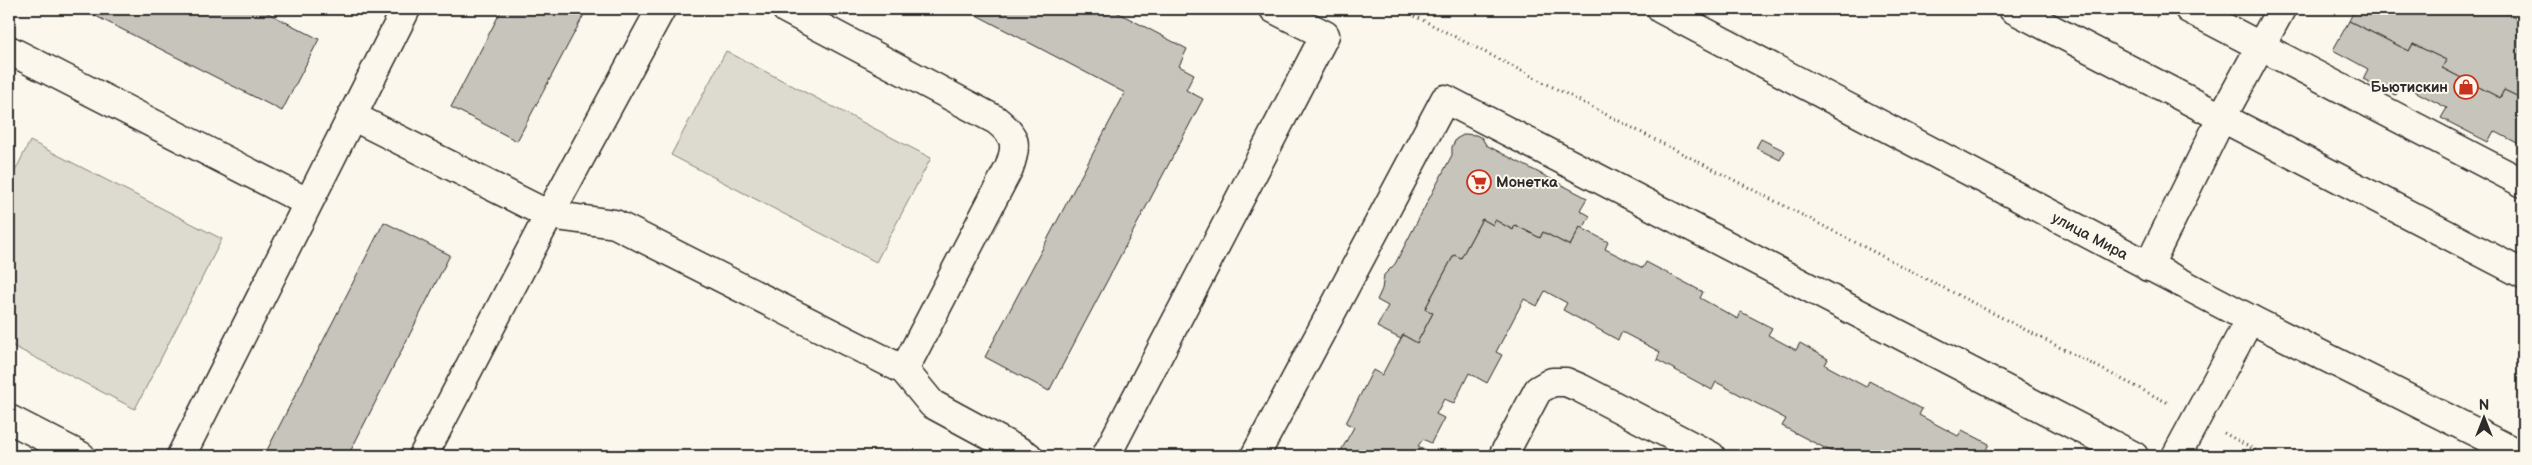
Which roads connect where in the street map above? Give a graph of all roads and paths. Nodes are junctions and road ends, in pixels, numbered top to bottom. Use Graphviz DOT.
graph roads {
  1 [pos="661,9"];
  2 [pos="786,9"];
  3 [pos="1274,9"];
  4 [pos="1401,9"];
  5 [pos="1414,9"];
  6 [pos="1661,9"];
  7 [pos="2013,9"];
  8 [pos="2189,9"];
  9 [pos="2281,9"];
  10 [pos="403,10"];
  11 [pos="1412,14"];
  12 [pos="2260,46"];
  13 [pos="9,50"];
  14 [pos="352,116"];
  15 [pos="2222,117"];
  16 [pos="2523,183"];
  17 [pos="307,202"];
  18 [pos="550,215"];
  19 [pos="2148,267"];
  20 [pos="2523,274"];
  21 [pos="2250,319"];
  22 [pos="904,370"];
  23 [pos="2197,418"];
  24 [pos="9,419"];
  25 [pos="81,456"];
  26 [pos="181,456"];
  27 [pos="423,456"];
  28 [pos="1028,456"];
  29 [pos="1106,456"];
  30 [pos="1255,456"];
  31 [pos="1503,456"];
  32 [pos="1710,456"];
  33 [pos="2134,456"];
  34 [pos="2176,456"];
  35 [pos="2266,456"];
  36 [pos="2523,456"];
  1 -- 18 [label="main road"];
  2 -- 22 [label="main road"];
  3 -- 29 [label="main road"];
  4 -- 11 [label="path"];
  5 -- 11 [label="path"];
  6 -- 19 [label="main road, улица Мира"];
  7 -- 15 [label="main road"];
  8 -- 12 [label="main road"];
  9 -- 12 [label="main road"];
  10 -- 14 [label="main road"];
  11 -- 23 [label="path"];
  12 -- 15 [label="main road"];
  12 -- 16 [label="main road"];
  13 -- 17 [label="main road"];
  14 -- 17 [label="main road"];
  14 -- 18 [label="main road"];
  15 -- 19 [label="main road"];
  15 -- 20 [label="main road"];
  17 -- 26 [label="main road"];
  18 -- 22 [label="main road"];
  18 -- 27 [label="main road"];
  19 -- 21 [label="main road, улица Мира"];
  21 -- 23 [label="main road"];
  21 -- 36 [label="main road, улица Мира"];
  22 -- 28 [label="main road"];
  23 -- 34 [label="main road"];
  23 -- 35 [label="path"];
  24 -- 25 [label="main road"];
  30 -- 33 [label="main road"];
  31 -- 32 [label="main road"];
}
